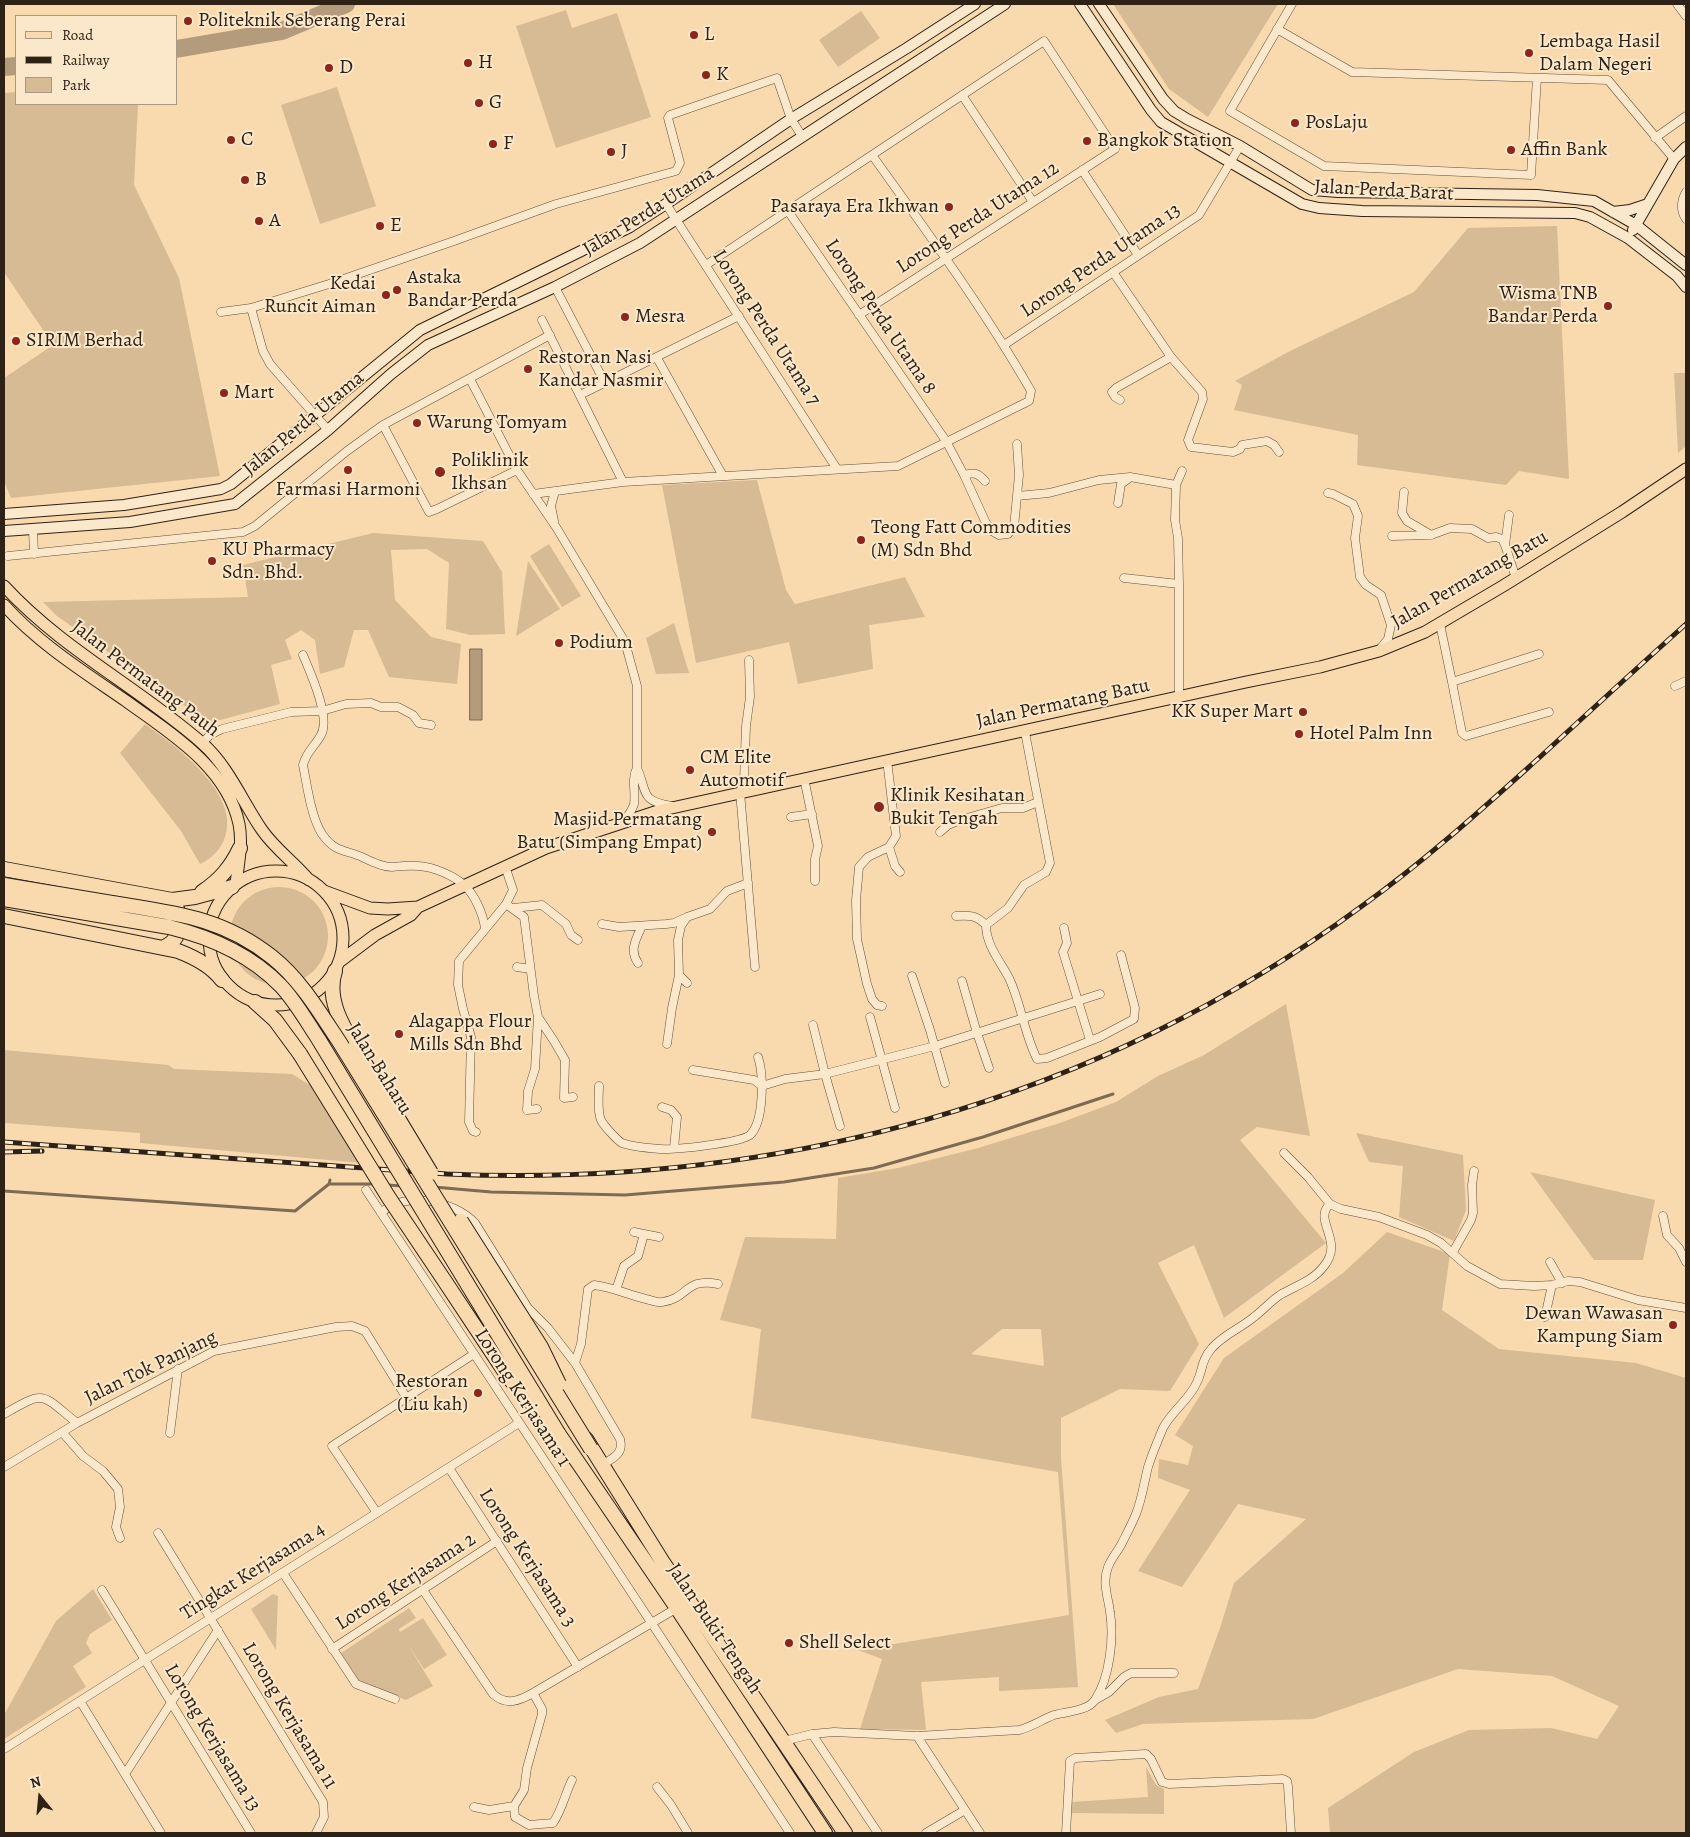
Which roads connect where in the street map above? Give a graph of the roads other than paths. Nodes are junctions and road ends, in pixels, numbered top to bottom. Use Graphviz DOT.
graph roads {
  1 [pos="975,4"];
  2 [pos="1005,4"];
  3 [pos="1080,4"];
  4 [pos="1099,4"];
  5 [pos="1292,4"];
  6 [pos="1677,4"];
  7 [pos="1686,16"];
  8 [pos="1277,29"];
  9 [pos="1536,78"];
  10 [pos="962,95"];
  11 [pos="1686,116"];
  12 [pos="791,119"];
  13 [pos="802,136"];
  14 [pos="1655,138"];
  15 [pos="1240,146"];
  16 [pos="1686,147"];
  17 [pos="872,155"];
  18 [pos="1674,160"];
  19 [pos="1230,163"];
  20 [pos="1082,170"];
  21 [pos="1338,192"];
  22 [pos="1686,192"];
  23 [pos="1033,202"];
  24 [pos="666,204"];
  25 [pos="1648,204"];
  26 [pos="1336,209"];
  27 [pos="788,211"];
  28 [pos="1613,212"];
  29 [pos="1686,219"];
  30 [pos="676,220"];
  31 [pos="1636,225"];
  32 [pos="1628,238"];
  33 [pos="1138,256"];
  34 [pos="946,258"];
  35 [pos="706,265"];
  36 [pos="1686,265"];
  37 [pos="1113,272"];
  38 [pos="555,287"];
  39 [pos="1686,287"];
  40 [pos="251,308"];
  41 [pos="221,312"];
  42 [pos="859,315"];
  43 [pos="739,316"];
  44 [pos="542,320"];
  45 [pos="550,335"];
  46 [pos="1004,344"];
  47 [pos="657,358"];
  48 [pos="1171,358"];
  49 [pos="470,378"];
  50 [pos="605,383"];
  51 [pos="580,395"];
  52 [pos="1120,400"];
  53 [pos="316,416"];
  54 [pos="383,426"];
  55 [pos="328,430"];
  56 [pos="946,441"];
  57 [pos="1017,444"];
  58 [pos="1279,452"];
  59 [pos="1686,468"];
  60 [pos="837,469"];
  61 [pos="517,470"];
  62 [pos="1182,471"];
  63 [pos="964,475"];
  64 [pos="723,476"];
  65 [pos="1130,477"];
  66 [pos="985,481"];
  67 [pos="623,482"];
  68 [pos="1176,485"];
  69 [pos="555,491"];
  70 [pos="1404,492"];
  71 [pos="1328,493"];
  72 [pos="533,494"];
  73 [pos="1017,496"];
  74 [pos="1118,503"];
  75 [pos="4,514"];
  76 [pos="1510,516"];
  77 [pos="556,527"];
  78 [pos="33,529"];
  79 [pos="4,531"];
  80 [pos="1431,535"];
  81 [pos="1392,536"];
  82 [pos="1505,545"];
  83 [pos="34,554"];
  84 [pos="8,556"];
  85 [pos="1124,578"];
  86 [pos="1516,578"];
  87 [pos="1179,584"];
  88 [pos="4,586"];
  89 [pos="4,605"];
  90 [pos="1440,624"];
  91 [pos="1379,651"];
  92 [pos="1539,654"];
  93 [pos="302,655"];
  94 [pos="749,660"];
  95 [pos="1686,681"];
  96 [pos="1452,682"];
  97 [pos="1675,686"];
  98 [pos="1179,698"];
  99 [pos="322,711"];
  100 [pos="1549,712"];
  101 [pos="432,725"];
  102 [pos="1025,732"];
  103 [pos="202,743"];
  104 [pos="887,760"];
  105 [pos="636,768"];
  106 [pos="804,778"];
  107 [pos="740,792"];
  108 [pos="1038,802"];
  109 [pos="676,807"];
  110 [pos="812,814"];
  111 [pos="791,817"];
  112 [pos="624,821"];
  113 [pos="940,832"];
  114 [pos="889,847"];
  115 [pos="240,848"];
  116 [pos="504,866"];
  117 [pos="4,869"];
  118 [pos="900,872"];
  119 [pos="309,880"];
  120 [pos="815,881"];
  121 [pos="748,883"];
  122 [pos="4,885"];
  123 [pos="464,885"];
  124 [pos="234,886"];
  125 [pos="324,891"];
  126 [pos="188,898"];
  127 [pos="4,899"];
  128 [pos="172,900"];
  129 [pos="510,906"];
  130 [pos="418,907"];
  131 [pos="4,916"];
  132 [pos="956,916"];
  133 [pos="687,917"];
  134 [pos="602,924"];
  135 [pos="986,925"];
  136 [pos="642,926"];
  137 [pos="485,928"];
  138 [pos="1064,928"];
  139 [pos="578,940"];
  140 [pos="163,948"];
  141 [pos="1121,955"];
  142 [pos="638,963"];
  143 [pos="337,966"];
  144 [pos="517,967"];
  145 [pos="755,967"];
  146 [pos="530,969"];
  147 [pos="679,975"];
  148 [pos="912,976"];
  149 [pos="222,980"];
  150 [pos="962,981"];
  151 [pos="687,983"];
  152 [pos="1100,994"];
  153 [pos="1078,1001"];
  154 [pos="255,1002"];
  155 [pos="882,1006"];
  156 [pos="538,1017"];
  157 [pos="870,1017"];
  158 [pos="1021,1019"];
  159 [pos="813,1025"];
  160 [pos="977,1033"];
  161 [pos="1090,1040"];
  162 [pos="668,1044"];
  163 [pos="935,1046"];
  164 [pos="758,1057"];
  165 [pos="883,1059"];
  166 [pos="989,1068"];
  167 [pos="693,1070"];
  168 [pos="825,1074"];
  169 [pos="945,1083"];
  170 [pos="599,1086"];
  171 [pos="762,1086"];
  172 [pos="573,1097"];
  173 [pos="662,1107"];
  174 [pos="895,1108"];
  175 [pos="536,1109"];
  176 [pos="840,1126"];
  177 [pos="476,1132"];
  178 [pos="674,1148"];
  179 [pos="1284,1153"];
  180 [pos="1474,1172"];
  181 [pos="366,1190"];
  182 [pos="1330,1204"];
  183 [pos="381,1213"];
  184 [pos="1663,1216"];
  185 [pos="634,1232"];
  186 [pos="644,1234"];
  187 [pos="659,1237"];
  188 [pos="1453,1252"];
  189 [pos="1550,1262"];
  190 [pos="1686,1262"];
  191 [pos="1562,1282"];
  192 [pos="718,1284"];
  193 [pos="1552,1285"];
  194 [pos="616,1290"];
  195 [pos="1686,1308"];
  196 [pos="1545,1317"];
  197 [pos="474,1354"];
  198 [pos="575,1363"];
  199 [pos="178,1369"];
  200 [pos="406,1398"];
  201 [pos="4,1414"];
  202 [pos="77,1423"];
  203 [pos="519,1423"];
  204 [pos="62,1432"];
  205 [pos="170,1433"];
  206 [pos="558,1433"];
  207 [pos="568,1448"];
  208 [pos="591,1449"];
  209 [pos="602,1465"];
  210 [pos="4,1467"];
  211 [pos="449,1468"];
  212 [pos="377,1513"];
  213 [pos="158,1533"];
  214 [pos="120,1538"];
  215 [pos="497,1541"];
  216 [pos="283,1572"];
  217 [pos="102,1590"];
  218 [pos="423,1590"];
  219 [pos="677,1608"];
  220 [pos="210,1618"];
  221 [pos="651,1623"];
  222 [pos="218,1630"];
  223 [pos="332,1649"];
  224 [pos="145,1660"];
  225 [pos="578,1667"];
  226 [pos="1174,1673"];
  227 [pos="533,1693"];
  228 [pos="394,1698"];
  229 [pos="1095,1700"];
  230 [pos="80,1701"];
  231 [pos="172,1703"];
  232 [pos="812,1734"];
  233 [pos="917,1736"];
  234 [pos="784,1741"];
  235 [pos="4,1749"];
  236 [pos="125,1774"];
  237 [pos="572,1780"];
  238 [pos="657,1787"];
  239 [pos="514,1806"];
  240 [pos="474,1807"];
  241 [pos="965,1810"];
  242 [pos="786,1832"];
  243 [pos="161,1833"];
  244 [pos="251,1833"];
  245 [pos="316,1833"];
  246 [pos="688,1833"];
  247 [pos="826,1833"];
  248 [pos="845,1833"];
  249 [pos="878,1833"];
  250 [pos="926,1833"];
  251 [pos="980,1833"];
  252 [pos="1066,1833"];
  253 [pos="1291,1833"];
  1 -- 12 [label="street, Jalan Perda Utama"];
  2 -- 13 [label="street, Jalan Perda Utama"];
  3 -- 19 [label="street, Jalan Perda Barat"];
  4 -- 15 [label="street, Jalan Perda Barat"];
  5 -- 8 [label="street"];
  6 -- 7 [label="street"];
  8 -- 9 [label="street"];
  8 -- 9 [label="street"];
  9 -- 14 [label="street"];
  10 -- 17 [label="street"];
  10 -- 20 [label="street, Lorong Perda Utama 12"];
  10 -- 23 [label="street"];
  11 -- 14 [label="street"];
  12 -- 13 [label="street"];
  12 -- 24 [label="street, Jalan Perda Utama"];
  12 -- 40 [label="street"];
  13 -- 30 [label="street, Jalan Perda Utama"];
  14 -- 18 [label="street"];
  15 -- 19 [label="street, Lorong Perda Utama 13"];
  15 -- 21 [label="street, Jalan Perda Barat"];
  16 -- 18 [label="street"];
  17 -- 27 [label="street"];
  17 -- 34 [label="street"];
  18 -- 25 [label="street"];
  19 -- 26 [label="street, Jalan Perda Barat"];
  19 -- 33 [label="street, Lorong Perda Utama 13"];
  20 -- 23 [label="street, Lorong Perda Utama 12"];
  20 -- 33 [label="street"];
  21 -- 26 [label="street"];
  21 -- 28 [label="street, Jalan Perda Barat"];
  22 -- 29 [label="street"];
  23 -- 34 [label="street, Lorong Perda Utama 12"];
  24 -- 30 [label="street, Lorong Perda Utama 7"];
  24 -- 53 [label="street, Jalan Perda Utama"];
  25 -- 28 [label="street"];
  25 -- 31 [label="street"];
  26 -- 32 [label="street, Jalan Perda Barat"];
  27 -- 35 [label="street"];
  27 -- 42 [label="street, Lorong Perda Utama 8"];
  28 -- 31 [label="street, Jalan Perda Barat"];
  30 -- 35 [label="street, Lorong Perda Utama 7"];
  30 -- 38 [label="street, Jalan Perda Utama"];
  31 -- 32 [label="street"];
  31 -- 36 [label="street, Jalan Perda Barat"];
  32 -- 39 [label="street, Jalan Perda Barat"];
  33 -- 37 [label="street, Lorong Perda Utama 13"];
  34 -- 42 [label="street, Lorong Perda Utama 12"];
  34 -- 46 [label="street"];
  35 -- 43 [label="street, Lorong Perda Utama 7"];
  37 -- 46 [label="street, Lorong Perda Utama 13"];
  37 -- 48 [label="street"];
  38 -- 50 [label="street"];
  38 -- 55 [label="street, Jalan Perda Utama"];
  40 -- 41 [label="street"];
  40 -- 53 [label="street"];
  42 -- 56 [label="street, Lorong Perda Utama 8"];
  43 -- 47 [label="street"];
  43 -- 60 [label="street, Lorong Perda Utama 7"];
  44 -- 45 [label="street"];
  45 -- 49 [label="street"];
  45 -- 51 [label="street"];
  46 -- 56 [label="street"];
  47 -- 50 [label="street"];
  47 -- 64 [label="street"];
  48 -- 52 [label="street"];
  48 -- 58 [label="street"];
  49 -- 54 [label="street"];
  49 -- 61 [label="street"];
  50 -- 51 [label="street"];
  51 -- 67 [label="street"];
  53 -- 55 [label="street"];
  53 -- 75 [label="street, Jalan Perda Utama"];
  54 -- 61 [label="street"];
  54 -- 83 [label="street"];
  55 -- 78 [label="street, Jalan Perda Utama"];
  56 -- 60 [label="street"];
  56 -- 63 [label="street, Lorong Perda Utama 8"];
  57 -- 73 [label="street"];
  59 -- 86 [label="main road, Jalan Permatang Batu"];
  60 -- 64 [label="street"];
  61 -- 72 [label="street"];
  62 -- 68 [label="street"];
  63 -- 66 [label="street"];
  63 -- 73 [label="street, Lorong Perda Utama 8"];
  64 -- 67 [label="street"];
  65 -- 68 [label="street"];
  65 -- 73 [label="street"];
  65 -- 74 [label="street"];
  67 -- 69 [label="street"];
  68 -- 87 [label="street"];
  69 -- 72 [label="street"];
  69 -- 77 [label="street"];
  70 -- 80 [label="street"];
  71 -- 91 [label="street"];
  72 -- 77 [label="street"];
  76 -- 82 [label="street"];
  77 -- 105 [label="street"];
  78 -- 79 [label="street, Jalan Perda Utama"];
  78 -- 83 [label="street"];
  80 -- 81 [label="street"];
  80 -- 82 [label="street"];
  82 -- 86 [label="street"];
  83 -- 84 [label="street"];
  85 -- 87 [label="street"];
  86 -- 90 [label="main road, Jalan Permatang Batu"];
  87 -- 98 [label="street"];
  88 -- 103 [label="main road, Jalan Permatang Pauh"];
  89 -- 115 [label="main road, Jalan Permatang Pauh"];
  90 -- 91 [label="main road, Jalan Permatang Batu"];
  90 -- 96 [label="street"];
  91 -- 98 [label="main road, Jalan Permatang Batu"];
  92 -- 96 [label="street"];
  93 -- 99 [label="street"];
  94 -- 107 [label="street"];
  95 -- 97 [label="street"];
  96 -- 100 [label="street"];
  98 -- 102 [label="main road, Jalan Permatang Batu"];
  99 -- 101 [label="street"];
  99 -- 103 [label="street"];
  99 -- 123 [label="street"];
  102 -- 104 [label="main road, Jalan Permatang Batu"];
  102 -- 108 [label="street"];
  103 -- 119 [label="main road, Jalan Permatang Pauh"];
  104 -- 106 [label="main road, Jalan Permatang Batu"];
  104 -- 114 [label="street"];
  105 -- 109 [label="street"];
  105 -- 112 [label="street"];
  106 -- 107 [label="main road, Jalan Permatang Batu"];
  106 -- 110 [label="street"];
  107 -- 109 [label="main road, Jalan Permatang Batu"];
  107 -- 121 [label="street"];
  108 -- 113 [label="street"];
  108 -- 135 [label="street"];
  109 -- 112 [label="main road, Jalan Permatang Batu"];
  110 -- 111 [label="street"];
  110 -- 120 [label="street"];
  112 -- 116 [label="main road, Jalan Permatang Batu"];
  114 -- 118 [label="street"];
  114 -- 155 [label="street"];
  115 -- 124 [label="main road, Jalan Permatang Pauh"];
  115 -- 126 [label="highway"];
  116 -- 123 [label="main road, Jalan Permatang Batu"];
  116 -- 129 [label="street"];
  117 -- 128 [label="highway"];
  119 -- 124 [label="main road"];
  119 -- 125 [label="main road"];
  121 -- 133 [label="street"];
  121 -- 145 [label="street"];
  122 -- 208 [label="highway, Jalan Baharu, bridge"];
  123 -- 130 [label="main road, Jalan Permatang Batu"];
  123 -- 137 [label="street"];
  124 -- 126 [label="highway"];
  124 -- 149 [label="main road"];
  125 -- 130 [label="main road, Jalan Permatang Batu"];
  125 -- 143 [label="main road"];
  126 -- 128 [label="highway"];
  127 -- 206 [label="highway, Jalan Baharu, bridge"];
  128 -- 140 [label="highway"];
  129 -- 137 [label="street"];
  129 -- 139 [label="street"];
  129 -- 146 [label="street"];
  130 -- 143 [label="main road, Jalan Permatang Batu"];
  131 -- 140 [label="highway"];
  132 -- 135 [label="street"];
  133 -- 136 [label="street"];
  133 -- 147 [label="street"];
  134 -- 136 [label="street"];
  135 -- 158 [label="street"];
  136 -- 142 [label="street"];
  137 -- 177 [label="street"];
  138 -- 153 [label="street"];
  140 -- 149 [label="highway"];
  141 -- 161 [label="street"];
  143 -- 154 [label="main road"];
  143 -- 208 [label="highway, bridge"];
  144 -- 146 [label="street"];
  146 -- 156 [label="street"];
  147 -- 151 [label="street"];
  147 -- 162 [label="street"];
  148 -- 163 [label="street"];
  149 -- 154 [label="main road"];
  150 -- 160 [label="street"];
  152 -- 153 [label="street"];
  153 -- 158 [label="street"];
  153 -- 161 [label="street"];
  154 -- 206 [label="highway, bridge"];
  156 -- 172 [label="street"];
  156 -- 175 [label="street"];
  157 -- 165 [label="street"];
  158 -- 160 [label="street"];
  158 -- 161 [label="street"];
  159 -- 168 [label="street"];
  160 -- 163 [label="street"];
  160 -- 166 [label="street"];
  163 -- 165 [label="street"];
  163 -- 169 [label="street"];
  164 -- 171 [label="street"];
  165 -- 168 [label="street"];
  165 -- 174 [label="street"];
  167 -- 171 [label="street"];
  168 -- 171 [label="street"];
  168 -- 176 [label="street"];
  170 -- 178 [label="street"];
  171 -- 178 [label="street"];
  173 -- 178 [label="street"];
  179 -- 182 [label="street"];
  180 -- 188 [label="street"];
  181 -- 183 [label="street, Lorong Kerjasama 1"];
  182 -- 188 [label="street"];
  182 -- 229 [label="street"];
  183 -- 197 [label="street, Lorong Kerjasama 1"];
  183 -- 198 [label="street"];
  184 -- 190 [label="street"];
  185 -- 186 [label="street"];
  186 -- 187 [label="street"];
  186 -- 194 [label="street"];
  188 -- 193 [label="street"];
  189 -- 191 [label="street"];
  191 -- 193 [label="street"];
  191 -- 195 [label="street"];
  192 -- 194 [label="street"];
  193 -- 196 [label="street"];
  194 -- 198 [label="street"];
  197 -- 200 [label="street"];
  197 -- 203 [label="street, Lorong Kerjasama 1"];
  198 -- 209 [label="street"];
  199 -- 200 [label="street, Jalan Tok Panjang"];
  199 -- 202 [label="street, Jalan Tok Panjang"];
  199 -- 205 [label="street"];
  200 -- 212 [label="street"];
  201 -- 202 [label="street"];
  202 -- 204 [label="street, Jalan Tok Panjang"];
  203 -- 211 [label="street, Tingkat Kerjasama 4"];
  203 -- 221 [label="street, Lorong Kerjasama 1"];
  204 -- 210 [label="street, Jalan Tok Panjang"];
  204 -- 214 [label="street"];
  206 -- 207 [label="highway, Jalan Baharu"];
  207 -- 219 [label="highway, Jalan Bukit Tengah"];
  208 -- 209 [label="highway, Jalan Bukit Tengah"];
  209 -- 234 [label="highway, Jalan Bukit Tengah"];
  211 -- 212 [label="street, Tingkat Kerjasama 4"];
  211 -- 215 [label="street, Lorong Kerjasama 3"];
  212 -- 216 [label="street, Tingkat Kerjasama 4"];
  213 -- 220 [label="street, Lorong Kerjasama 11"];
  215 -- 218 [label="street, Lorong Kerjasama 2"];
  215 -- 225 [label="street, Lorong Kerjasama 3"];
  216 -- 220 [label="street, Tingkat Kerjasama 4"];
  216 -- 223 [label="street"];
  217 -- 224 [label="street, Lorong Kerjasama 13"];
  218 -- 223 [label="street, Lorong Kerjasama 2"];
  218 -- 227 [label="street"];
  219 -- 221 [label="street"];
  219 -- 247 [label="highway, Jalan Bukit Tengah"];
  220 -- 222 [label="street, Lorong Kerjasama 11"];
  220 -- 224 [label="street, Tingkat Kerjasama 4"];
  221 -- 225 [label="street"];
  221 -- 242 [label="street, Lorong Kerjasama 1"];
  222 -- 231 [label="street"];
  222 -- 245 [label="street, Lorong Kerjasama 11"];
  223 -- 228 [label="street"];
  224 -- 230 [label="street, Tingkat Kerjasama 4"];
  224 -- 231 [label="street, Lorong Kerjasama 13"];
  225 -- 227 [label="street"];
  226 -- 229 [label="street"];
  227 -- 239 [label="street"];
  229 -- 233 [label="street"];
  230 -- 235 [label="street, Tingkat Kerjasama 4"];
  230 -- 236 [label="street"];
  231 -- 236 [label="street"];
  231 -- 244 [label="street, Lorong Kerjasama 13"];
  232 -- 233 [label="street"];
  232 -- 234 [label="street"];
  232 -- 249 [label="street"];
  233 -- 241 [label="street"];
  234 -- 248 [label="highway, Jalan Bukit Tengah"];
  236 -- 243 [label="street"];
  237 -- 239 [label="street"];
  238 -- 246 [label="street"];
  239 -- 240 [label="street"];
  241 -- 250 [label="street"];
  241 -- 251 [label="street"];
  252 -- 253 [label="street"];
}
